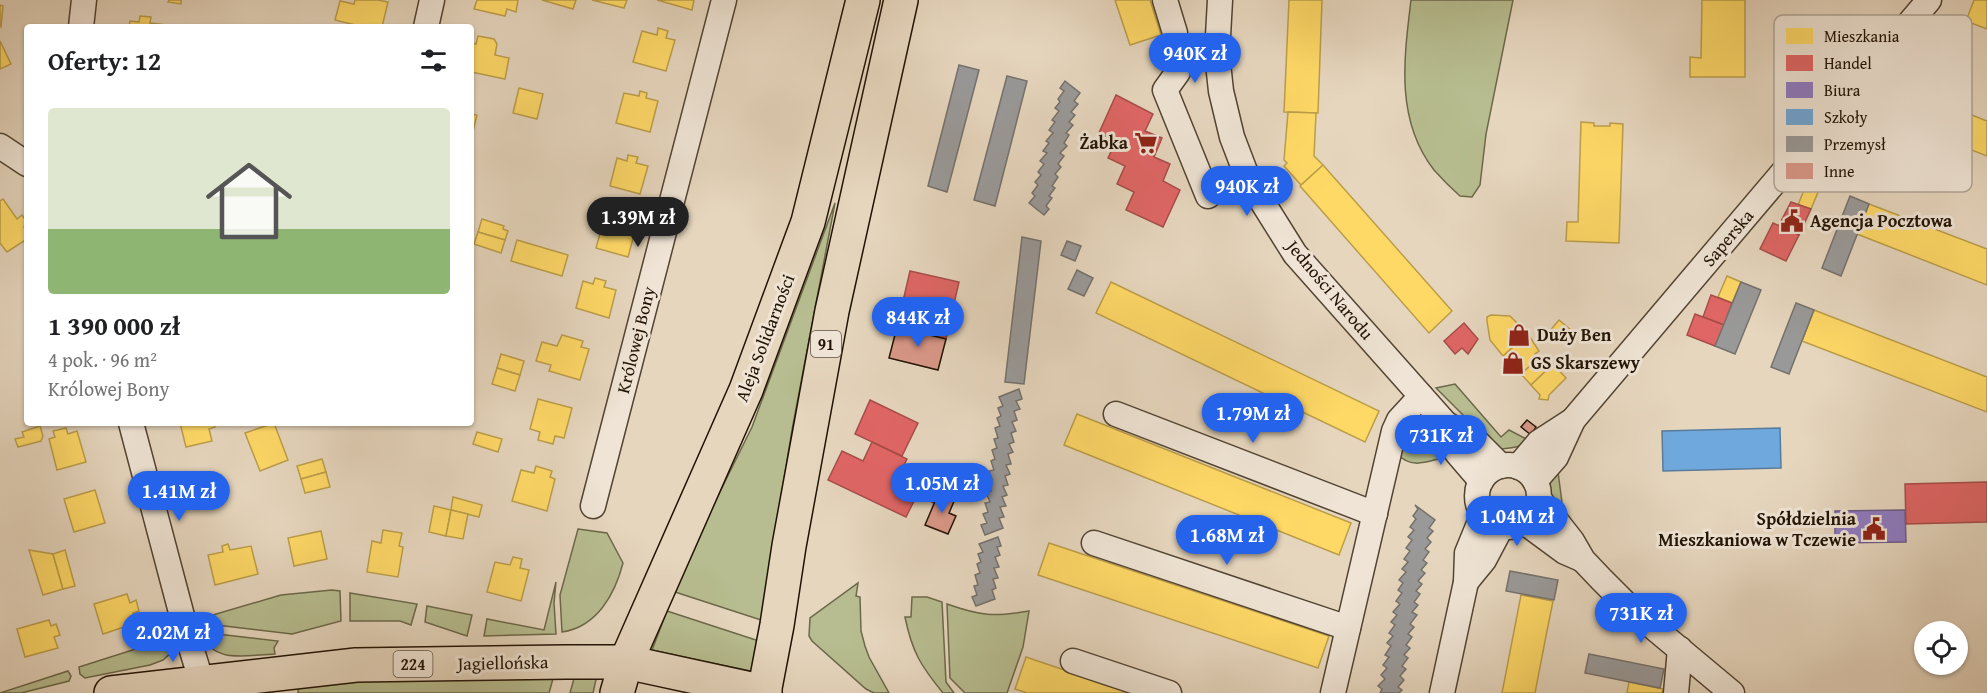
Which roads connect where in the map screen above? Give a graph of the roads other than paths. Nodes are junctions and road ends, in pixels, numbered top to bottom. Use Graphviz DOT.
graph roads {
  1 [pos="84,0"];
  2 [pos="432,0"];
  3 [pos="724,0"];
  4 [pos="863,0"];
  5 [pos="901,0"];
  6 [pos="1165,0"];
  7 [pos="1220,0"];
  8 [pos="1929,0"];
  9 [pos="1916,15"];
  10 [pos="81,24"];
  11 [pos="427,24"];
  12 [pos="0,146"];
  13 [pos="24,162"];
  14 [pos="1774,183"];
  15 [pos="1204,186"];
  16 [pos="1421,396"];
  17 [pos="1116,414"];
  18 [pos="1446,424"];
  19 [pos="133,426"];
  20 [pos="1523,478"];
  21 [pos="1480,481"];
  22 [pos="593,506"];
  23 [pos="1374,514"];
  24 [pos="1503,521"];
  25 [pos="1094,543"];
  26 [pos="1583,560"];
  27 [pos="1348,628"];
  28 [pos="1680,649"];
  29 [pos="1073,661"];
  30 [pos="621,678"];
  31 [pos="203,688"];
  32 [pos="765,692"];
  33 [pos="111,693"];
  34 [pos="238,693"];
  35 [pos="1169,693"];
  36 [pos="1333,693"];
  37 [pos="1442,693"];
  38 [pos="1676,693"];
  39 [pos="1732,693"];
  1 -- 10 [label="street"];
  2 -- 11 [label="street"];
  3 -- 22 [label="street, Królowej Bony"];
  4 -- 30 [label="main road, Aleja Solidarności"];
  5 -- 32 [label="main road, 91"];
  6 -- 15 [label="street"];
  7 -- 16 [label="street, Jedności Narodu"];
  8 -- 9 [label="street, Saperska"];
  12 -- 13 [label="street"];
  14 -- 20 [label="street, Saperska"];
  16 -- 18 [label="street, Jedności Narodu"];
  16 -- 23 [label="street"];
  17 -- 23 [label="street"];
  18 -- 20 [label="street, Jedności Narodu"];
  18 -- 21 [label="street, Jedności Narodu"];
  19 -- 31 [label="street"];
  20 -- 21 [label="street"];
  20 -- 24 [label="street"];
  20 -- 26 [label="street, Jedności Narodu"];
  21 -- 24 [label="street"];
  23 -- 27 [label="street"];
  24 -- 26 [label="street"];
  24 -- 37 [label="street"];
  25 -- 27 [label="street"];
  26 -- 28 [label="street"];
  27 -- 36 [label="street"];
  28 -- 38 [label="street"];
  28 -- 39 [label="street"];
  29 -- 35 [label="street"];
  30 -- 31 [label="main road, Jagiellońska / 224"];
  30 -- 32 [label="main road, Jagiellońska"];
  31 -- 33 [label="main road, Jagiellońska / 224"];
  31 -- 34 [label="main road, Jagiellońska / 224"];
}
